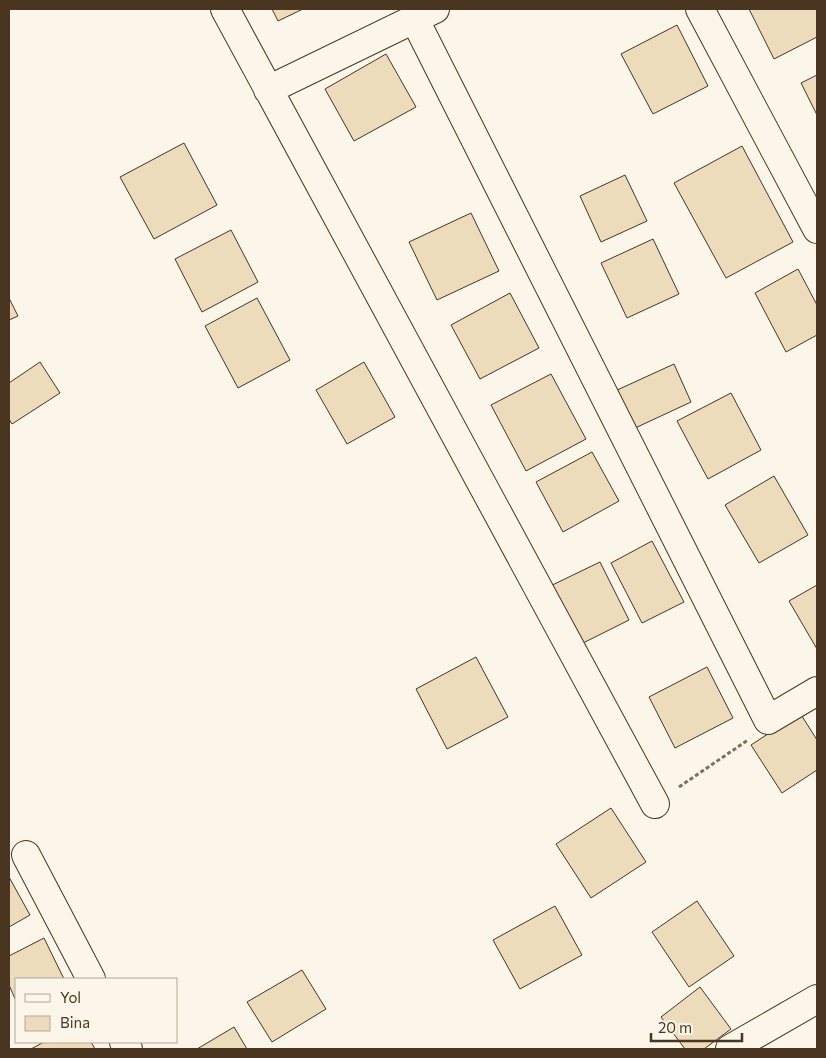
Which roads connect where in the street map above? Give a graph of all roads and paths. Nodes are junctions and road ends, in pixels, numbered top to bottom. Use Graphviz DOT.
graph roads {
  1 [pos="225,9"];
  2 [pos="700,9"];
  3 [pos="425,13"];
  4 [pos="268,90"];
  5 [pos="817,229"];
  6 [pos="817,691"];
  7 [pos="768,720"];
  8 [pos="655,804"];
  9 [pos="26,855"];
  10 [pos="90,978"];
  11 [pos="817,999"];
  12 [pos="730,1049"];
  1 -- 4 [label="street"];
  2 -- 5 [label="street"];
  3 -- 4 [label="street"];
  3 -- 7 [label="street"];
  4 -- 8 [label="street"];
  6 -- 7 [label="street"];
  7 -- 8 [label="path"];
  9 -- 10 [label="street"];
  11 -- 12 [label="street"];
}
